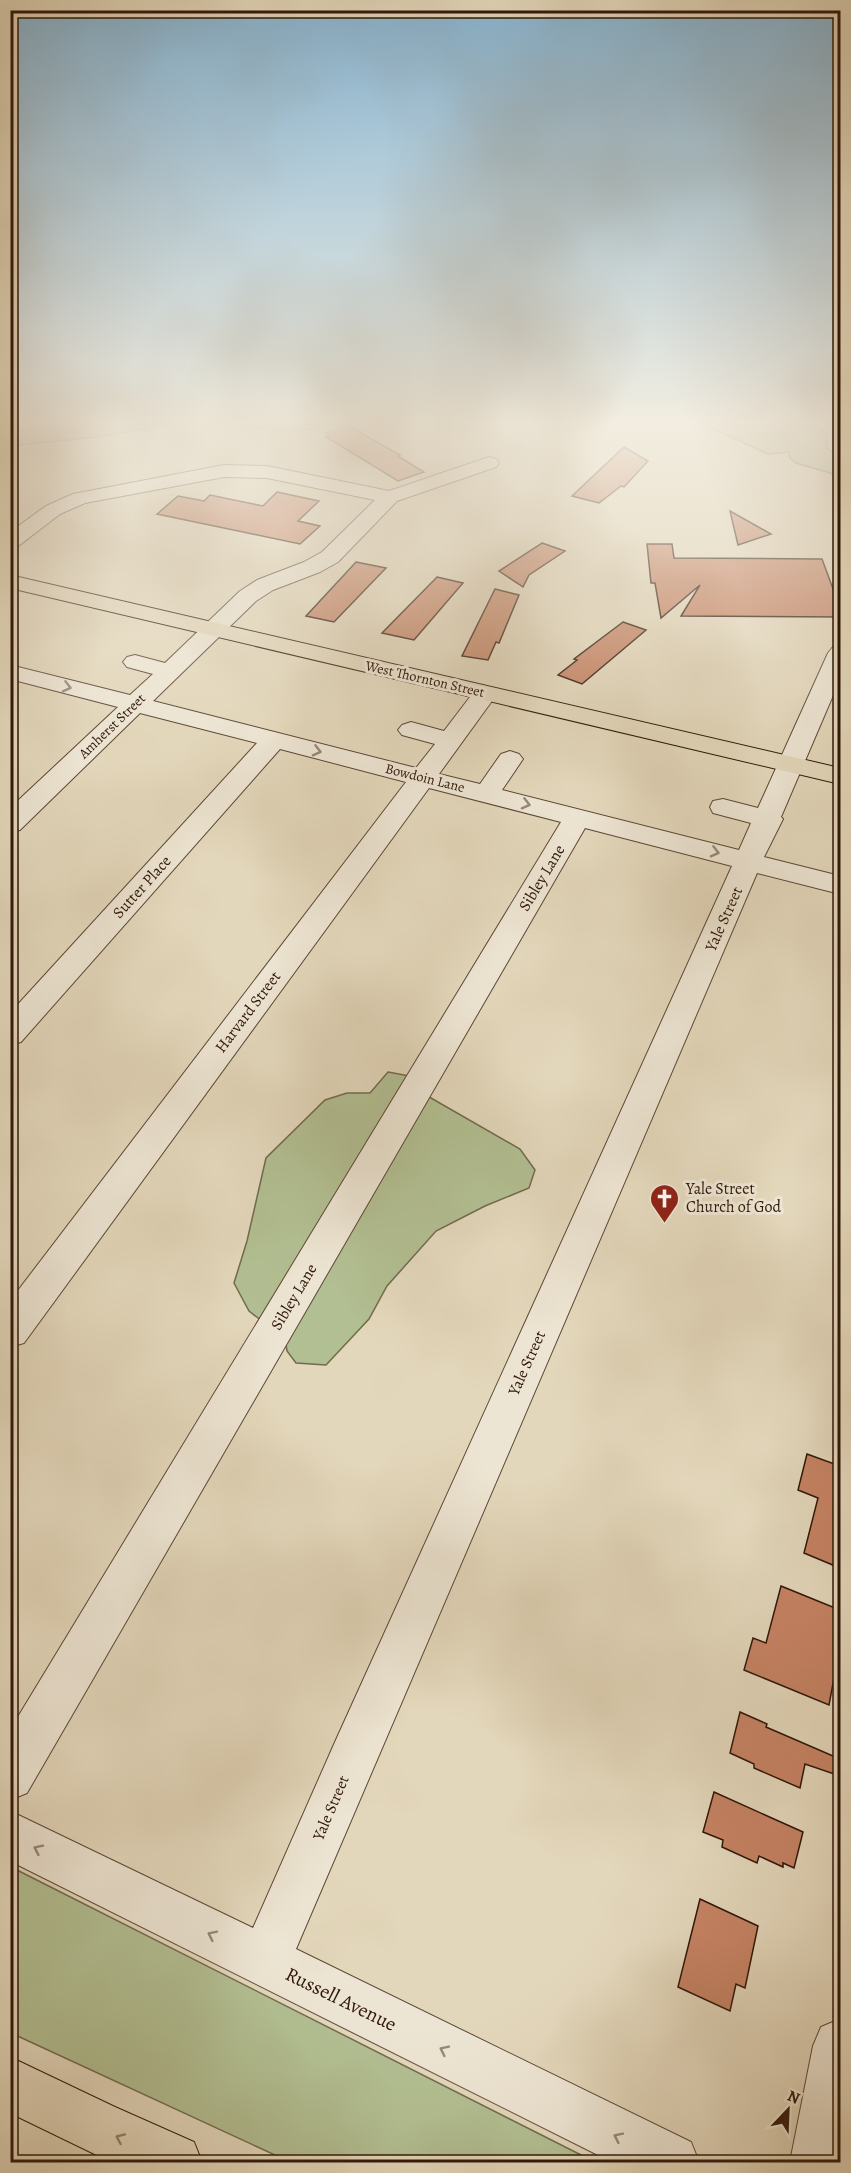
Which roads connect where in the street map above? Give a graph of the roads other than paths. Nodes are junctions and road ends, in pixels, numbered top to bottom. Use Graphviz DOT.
graph roads {
  1 [pos="31,525"];
  2 [pos="362,525"];
  3 [pos="13,538"];
  4 [pos="10,581"];
  5 [pos="215,628"];
  6 [pos="840,653"];
  7 [pos="135,662"];
  8 [pos="170,671"];
  9 [pos="10,672"];
  10 [pos="485,694"];
  11 [pos="135,704"];
  12 [pos="411,730"];
  13 [pos="274,740"];
  14 [pos="450,740"];
  15 [pos="510,759"];
  16 [pos="792,765"];
  17 [pos="840,776"];
  18 [pos="422,778"];
  19 [pos="486,794"];
  20 [pos="723,807"];
  21 [pos="578,817"];
  22 [pos="769,819"];
  23 [pos="10,824"];
  24 [pos="750,861"];
  25 [pos="840,885"];
  26 [pos="10,1034"];
  27 [pos="10,1331"];
  28 [pos="10,1776"];
  29 [pos="10,1835"];
  30 [pos="266,1962"];
  31 [pos="840,2046"];
  32 [pos="10,2084"];
  33 [pos="174,2163"];
  34 [pos="671,2163"];
  35 [pos="818,2163"];
  1 -- 3 [label="street"];
  2 -- 5 [label="street, Amherst Street"];
  4 -- 5 [label="main road, West Thornton Street"];
  5 -- 8 [label="street, Amherst Street"];
  5 -- 10 [label="main road, West Thornton Street"];
  6 -- 16 [label="street, Yale Street"];
  7 -- 8 [label="street"];
  8 -- 11 [label="street, Amherst Street"];
  9 -- 11 [label="street, Bowdoin Lane, one-way"];
  10 -- 14 [label="street, Harvard Street"];
  10 -- 16 [label="main road, West Thornton Street"];
  11 -- 13 [label="street, Bowdoin Lane"];
  11 -- 23 [label="street, Amherst Street"];
  12 -- 14 [label="street"];
  13 -- 18 [label="street, Bowdoin Lane, one-way"];
  13 -- 26 [label="street, Sutter Place"];
  14 -- 18 [label="street, Harvard Street"];
  15 -- 19 [label="street"];
  16 -- 17 [label="main road, West Thornton Street"];
  16 -- 22 [label="street, Yale Street"];
  18 -- 19 [label="street, Bowdoin Lane"];
  18 -- 27 [label="street, Harvard Street"];
  19 -- 21 [label="street, Bowdoin Lane, one-way"];
  20 -- 22 [label="street"];
  21 -- 24 [label="street, Bowdoin Lane, one-way"];
  21 -- 28 [label="street, Sibley Lane"];
  22 -- 24 [label="street, Yale Street"];
  24 -- 25 [label="street, Bowdoin Lane"];
  24 -- 30 [label="street, Yale Street"];
  30 -- 29 [label="street, Russell Avenue, one-way"];
  34 -- 30 [label="street, Russell Avenue, one-way"];
  31 -- 35 [label="street"];
  33 -- 32 [label="main road, one-way"];
}
